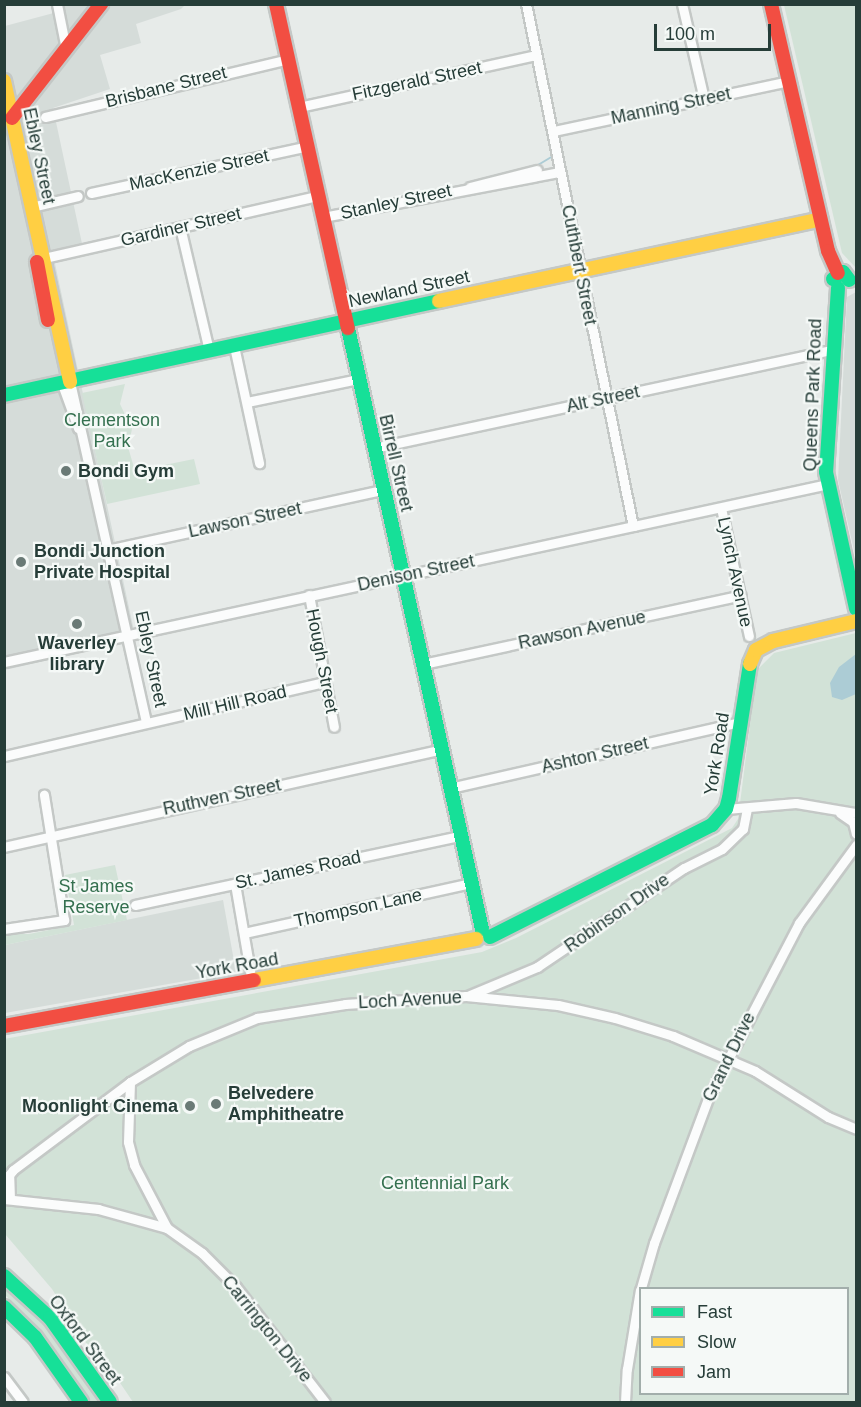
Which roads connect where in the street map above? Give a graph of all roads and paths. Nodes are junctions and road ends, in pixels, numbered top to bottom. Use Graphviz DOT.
graph roads {
  1 [pos="57,4"];
  2 [pos="101,4"];
  3 [pos="276,4"];
  4 [pos="526,4"];
  5 [pos="682,4"];
  6 [pos="771,4"];
  7 [pos="66,49"];
  8 [pos="535,55"];
  9 [pos="288,59"];
  10 [pos="4,81"];
  11 [pos="789,81"];
  12 [pos="704,99"];
  13 [pos="299,107"];
  14 [pos="45,117"];
  15 [pos="8,120"];
  16 [pos="554,131"];
  17 [pos="308,146"];
  18 [pos="537,170"];
  19 [pos="560,172"];
  20 [pos="470,187"];
  21 [pos="91,193"];
  22 [pos="78,196"];
  23 [pos="318,196"];
  24 [pos="31,207"];
  25 [pos="323,217"];
  26 [pos="820,219"];
  27 [pos="180,227"];
  28 [pos="38,239"];
  29 [pos="44,258"];
  30 [pos="580,271"];
  31 [pos="845,280"];
  32 [pos="346,321"];
  33 [pos="234,346"];
  34 [pos="832,350"];
  35 [pos="209,351"];
  36 [pos="358,379"];
  37 [pos="66,383"];
  38 [pos="4,395"];
  39 [pos="606,398"];
  40 [pos="247,402"];
  41 [pos="374,448"];
  42 [pos="260,463"];
  43 [pos="828,484"];
  44 [pos="383,490"];
  45 [pos="721,508"];
  46 [pos="633,526"];
  47 [pos="107,550"];
  48 [pos="404,576"];
  49 [pos="309,595"];
  50 [pos="741,595"];
  51 [pos="856,609"];
  52 [pos="856,621"];
  53 [pos="128,635"];
  54 [pos="749,636"];
  55 [pos="4,662"];
  56 [pos="423,664"];
  57 [pos="325,682"];
  58 [pos="741,722"];
  59 [pos="146,723"];
  60 [pos="334,727"];
  61 [pos="441,749"];
  62 [pos="4,756"];
  63 [pos="450,788"];
  64 [pos="44,795"];
  65 [pos="747,808"];
  66 [pos="826,808"];
  67 [pos="726,809"];
  68 [pos="856,813"];
  69 [pos="856,834"];
  70 [pos="50,836"];
  71 [pos="460,836"];
  72 [pos="856,845"];
  73 [pos="4,847"];
  74 [pos="472,883"];
  75 [pos="235,884"];
  76 [pos="135,905"];
  77 [pos="4,929"];
  78 [pos="244,933"];
  79 [pos="483,935"];
  80 [pos="252,982"];
  81 [pos="466,996"];
  82 [pos="4,1026"];
  83 [pos="728,1058"];
  84 [pos="130,1082"];
  85 [pos="856,1129"];
  86 [pos="7,1199"];
  87 [pos="167,1228"];
  88 [pos="4,1274"];
  89 [pos="642,1287"];
  90 [pos="639,1300"];
  91 [pos="4,1307"];
  92 [pos="4,1377"];
  93 [pos="23,1402"];
  94 [pos="81,1402"];
  95 [pos="110,1402"];
  96 [pos="325,1402"];
  97 [pos="625,1402"];
  1 -- 7 [label="street"];
  2 -- 7 [label="main road"];
  3 -- 9 [label="main road, Birrell Street"];
  4 -- 8 [label="street, Cuthbert Street"];
  5 -- 12 [label="street"];
  6 -- 11 [label="main road, Queens Park Road"];
  7 -- 15 [label="main road"];
  8 -- 13 [label="street, Fitzgerald Street"];
  8 -- 16 [label="street, Cuthbert Street"];
  9 -- 13 [label="main road, Birrell Street"];
  9 -- 14 [label="street, Brisbane Street"];
  10 -- 15 [label="main road, Ebley Street"];
  11 -- 12 [label="street, Manning Street"];
  11 -- 26 [label="main road, Queens Park Road"];
  12 -- 16 [label="street, Manning Street"];
  13 -- 17 [label="main road, Birrell Street"];
  15 -- 24 [label="main road, Ebley Street"];
  16 -- 19 [label="street, Cuthbert Street"];
  17 -- 21 [label="street, MacKenzie Street"];
  17 -- 23 [label="main road, Birrell Street"];
  18 -- 20 [label="street, Stanley Street"];
  19 -- 20 [label="street, Stanley Street"];
  19 -- 30 [label="street, Cuthbert Street"];
  20 -- 25 [label="street, Stanley Street"];
  22 -- 24 [label="street"];
  23 -- 25 [label="main road, Birrell Street"];
  23 -- 27 [label="street, Gardiner Street"];
  24 -- 28 [label="main road, Ebley Street"];
  25 -- 32 [label="main road, Birrell Street"];
  26 -- 30 [label="main road, Newland Street"];
  26 -- 31 [label="main road, Queens Park Road"];
  27 -- 29 [label="street, Gardiner Street"];
  27 -- 35 [label="street"];
  28 -- 29 [label="main road, Ebley Street"];
  28 -- 37 [label="main road, Ebley Street"];
  29 -- 37 [label="main road, Ebley Street"];
  30 -- 32 [label="main road, Newland Street"];
  30 -- 39 [label="street, Cuthbert Street"];
  31 -- 34 [label="main road, Queens Park Road"];
  32 -- 33 [label="main road, Newland Street"];
  32 -- 36 [label="main road, Birrell Street"];
  33 -- 35 [label="main road, Newland Street"];
  33 -- 40 [label="street"];
  34 -- 39 [label="street, Alt Street"];
  34 -- 43 [label="main road, Queens Park Road"];
  35 -- 37 [label="main road, Newland Street"];
  36 -- 40 [label="street"];
  36 -- 41 [label="main road, Birrell Street"];
  37 -- 38 [label="main road, Newland Street"];
  37 -- 47 [label="street, Ebley Street"];
  39 -- 41 [label="street, Alt Street"];
  39 -- 46 [label="street, Cuthbert Street"];
  40 -- 42 [label="street"];
  41 -- 44 [label="main road, Birrell Street"];
  43 -- 45 [label="street, Denison Street"];
  43 -- 51 [label="main road, Queens Park Road"];
  44 -- 47 [label="street, Lawson Street"];
  44 -- 48 [label="main road, Birrell Street"];
  45 -- 46 [label="street, Denison Street"];
  45 -- 50 [label="street, Lynch Avenue"];
  46 -- 48 [label="street, Denison Street"];
  47 -- 53 [label="street, Ebley Street"];
  48 -- 49 [label="street, Denison Street"];
  48 -- 56 [label="main road, Birrell Street"];
  49 -- 53 [label="street, Denison Street"];
  49 -- 57 [label="street, Hough Street"];
  50 -- 54 [label="street, Lynch Avenue"];
  50 -- 56 [label="street, Rawson Avenue"];
  52 -- 58 [label="main road, York Road"];
  53 -- 55 [label="street, Denison Street"];
  53 -- 59 [label="street, Ebley Street"];
  56 -- 61 [label="main road, Birrell Street"];
  57 -- 59 [label="street, Mill Hill Road"];
  57 -- 60 [label="street, Hough Street"];
  58 -- 63 [label="street, Ashton Street"];
  58 -- 67 [label="main road, York Road"];
  59 -- 62 [label="street, Mill Hill Road"];
  61 -- 63 [label="main road, Birrell Street"];
  61 -- 70 [label="street, Ruthven Street"];
  63 -- 71 [label="main road, Birrell Street"];
  64 -- 70 [label="street"];
  65 -- 66 [label="street"];
  65 -- 67 [label="street"];
  65 -- 81 [label="street, Robinson Drive"];
  66 -- 68 [label="street"];
  66 -- 69 [label="street"];
  67 -- 79 [label="main road, York Road"];
  70 -- 73 [label="street, Ruthven Street"];
  70 -- 77 [label="street"];
  71 -- 74 [label="main road, Birrell Street"];
  71 -- 75 [label="street, St. James Road"];
  72 -- 83 [label="street, Grand Drive"];
  74 -- 78 [label="street, Thompson Lane"];
  74 -- 79 [label="main road, Birrell Street"];
  75 -- 76 [label="street, St. James Road"];
  75 -- 78 [label="street"];
  78 -- 80 [label="street"];
  79 -- 80 [label="main road, York Road"];
  80 -- 82 [label="main road, York Road"];
  81 -- 83 [label="street, Loch Avenue"];
  81 -- 84 [label="street, Loch Avenue"];
  83 -- 85 [label="street, Loch Avenue"];
  83 -- 89 [label="street, Grand Drive"];
  84 -- 86 [label="street, Loch Avenue"];
  84 -- 87 [label="street"];
  86 -- 87 [label="street, Carrington Drive"];
  87 -- 96 [label="street, Carrington Drive"];
  88 -- 95 [label="main road, Oxford Street"];
  90 -- 97 [label="street, Grand Drive"];
  91 -- 94 [label="main road"];
  92 -- 93 [label="street"];
}
